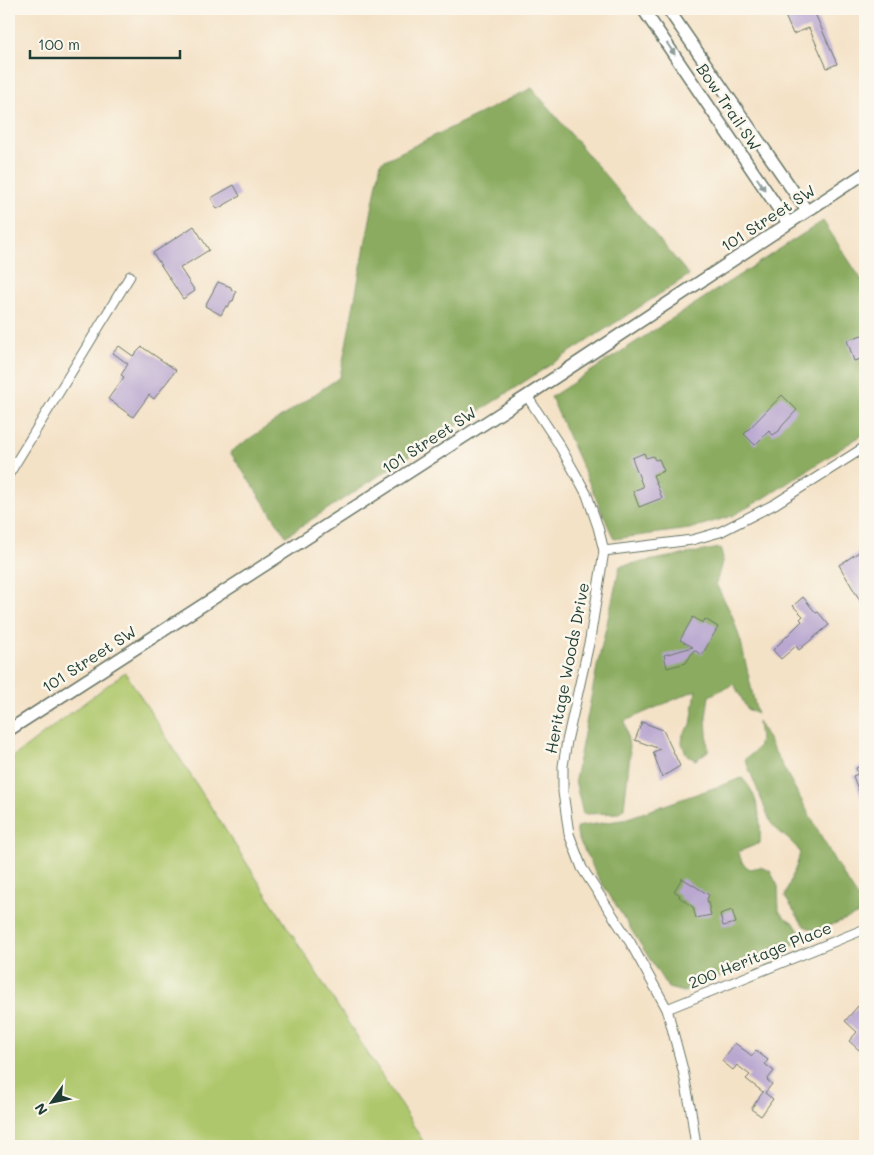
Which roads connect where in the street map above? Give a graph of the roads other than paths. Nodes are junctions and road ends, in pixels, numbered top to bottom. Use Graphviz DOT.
graph roads {
  1 [pos="643,9"];
  2 [pos="668,9"];
  3 [pos="865,173"];
  4 [pos="807,211"];
  5 [pos="788,223"];
  6 [pos="130,276"];
  7 [pos="527,396"];
  8 [pos="865,447"];
  9 [pos="9,474"];
  10 [pos="604,550"];
  11 [pos="9,730"];
  12 [pos="865,929"];
  13 [pos="666,1009"];
  14 [pos="696,1146"];
  1 -- 5 [label="street, Bow Trail SW, one-way"];
  2 -- 4 [label="street, Bow Trail SW"];
  3 -- 4 [label="street, 101 Street SW"];
  4 -- 5 [label="street, 101 Street SW"];
  5 -- 7 [label="street, 101 Street SW"];
  6 -- 9 [label="street"];
  7 -- 10 [label="street, Heritage Woods Drive"];
  7 -- 11 [label="street, 101 Street SW"];
  8 -- 10 [label="street"];
  10 -- 13 [label="street, Heritage Woods Drive"];
  12 -- 13 [label="street, 200 Heritage Place"];
  13 -- 14 [label="street, Heritage Woods Drive"];
}
